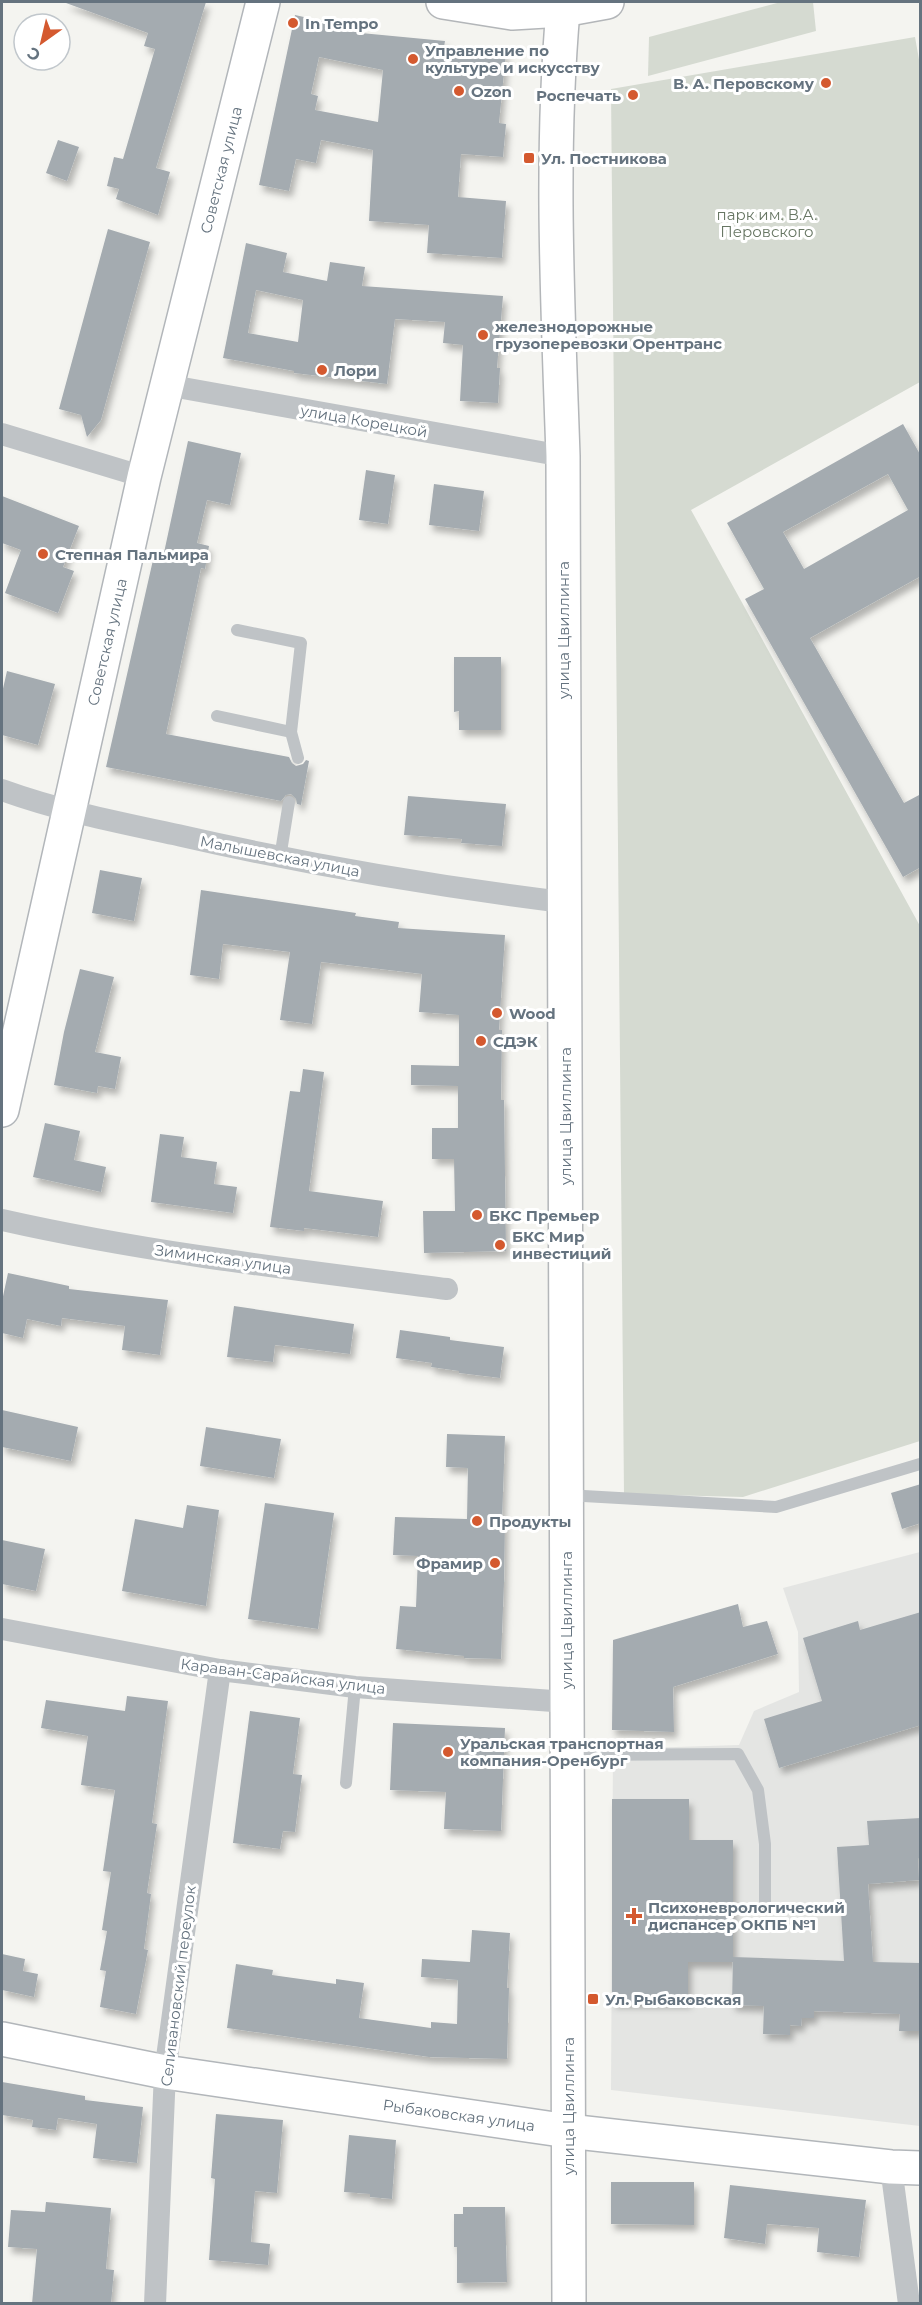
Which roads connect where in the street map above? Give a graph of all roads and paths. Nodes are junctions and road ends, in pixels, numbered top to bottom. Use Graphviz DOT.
graph roads {
  1 [pos="263,2"];
  2 [pos="443,2"];
  3 [pos="607,2"];
  4 [pos="564,6"];
  5 [pos="166,385"];
  6 [pos="2,434"];
  7 [pos="563,456"];
  8 [pos="144,477"];
  9 [pos="237,630"];
  10 [pos="217,716"];
  11 [pos="291,732"];
  12 [pos="298,758"];
  13 [pos="2,790"];
  14 [pos="289,802"];
  15 [pos="68,811"];
  16 [pos="280,858"];
  17 [pos="563,902"];
  18 [pos="2,1110"];
  19 [pos="2,1220"];
  20 [pos="447,1289"];
  21 [pos="921,1464"];
  22 [pos="565,1495"];
  23 [pos="2,1629"];
  24 [pos="220,1670"];
  25 [pos="355,1687"];
  26 [pos="567,1702"];
  27 [pos="567,1755"];
  28 [pos="346,1783"];
  29 [pos="765,1903"];
  30 [pos="2,2039"];
  31 [pos="165,2072"];
  32 [pos="568,2131"];
  33 [pos="906,2167"];
  34 [pos="155,2304"];
  35 [pos="569,2304"];
  36 [pos="909,2304"];
  1 -- 5 [label="main road, Советская улица"];
  2 -- 4 [label="main road"];
  3 -- 4 [label="main road"];
  4 -- 7 [label="main road, улица Цвиллинга"];
  5 -- 7 [label="street, улица Корецкой"];
  5 -- 8 [label="main road, Советская улица"];
  6 -- 8 [label="street"];
  7 -- 17 [label="main road, улица Цвиллинга"];
  8 -- 15 [label="main road, Советская улица"];
  9 -- 11 [label="lane"];
  10 -- 11 [label="lane"];
  11 -- 12 [label="lane"];
  13 -- 15 [label="street, Малышевская улица"];
  14 -- 16 [label="lane"];
  15 -- 16 [label="street, Малышевская улица"];
  15 -- 18 [label="main road, Советская улица"];
  16 -- 17 [label="street, Малышевская улица"];
  17 -- 22 [label="main road, улица Цвиллинга"];
  19 -- 20 [label="street, Зиминская улица"];
  21 -- 22 [label="lane"];
  22 -- 26 [label="main road, улица Цвиллинга"];
  23 -- 24 [label="street, Караван-Сарайская улица"];
  24 -- 25 [label="street, Караван-Сарайская улица"];
  24 -- 31 [label="street, Селивановский переулок"];
  25 -- 26 [label="street, Караван-Сарайская улица"];
  25 -- 28 [label="lane"];
  26 -- 27 [label="main road, улица Цвиллинга"];
  27 -- 29 [label="lane"];
  27 -- 32 [label="main road, улица Цвиллинга"];
  30 -- 31 [label="main road, Рыбаковская улица"];
  31 -- 32 [label="main road, Рыбаковская улица"];
  31 -- 34 [label="street, Селивановский переулок"];
  32 -- 33 [label="main road, Рыбаковская улица"];
  32 -- 35 [label="main road, улица Цвиллинга"];
  33 -- 36 [label="street"];
}
